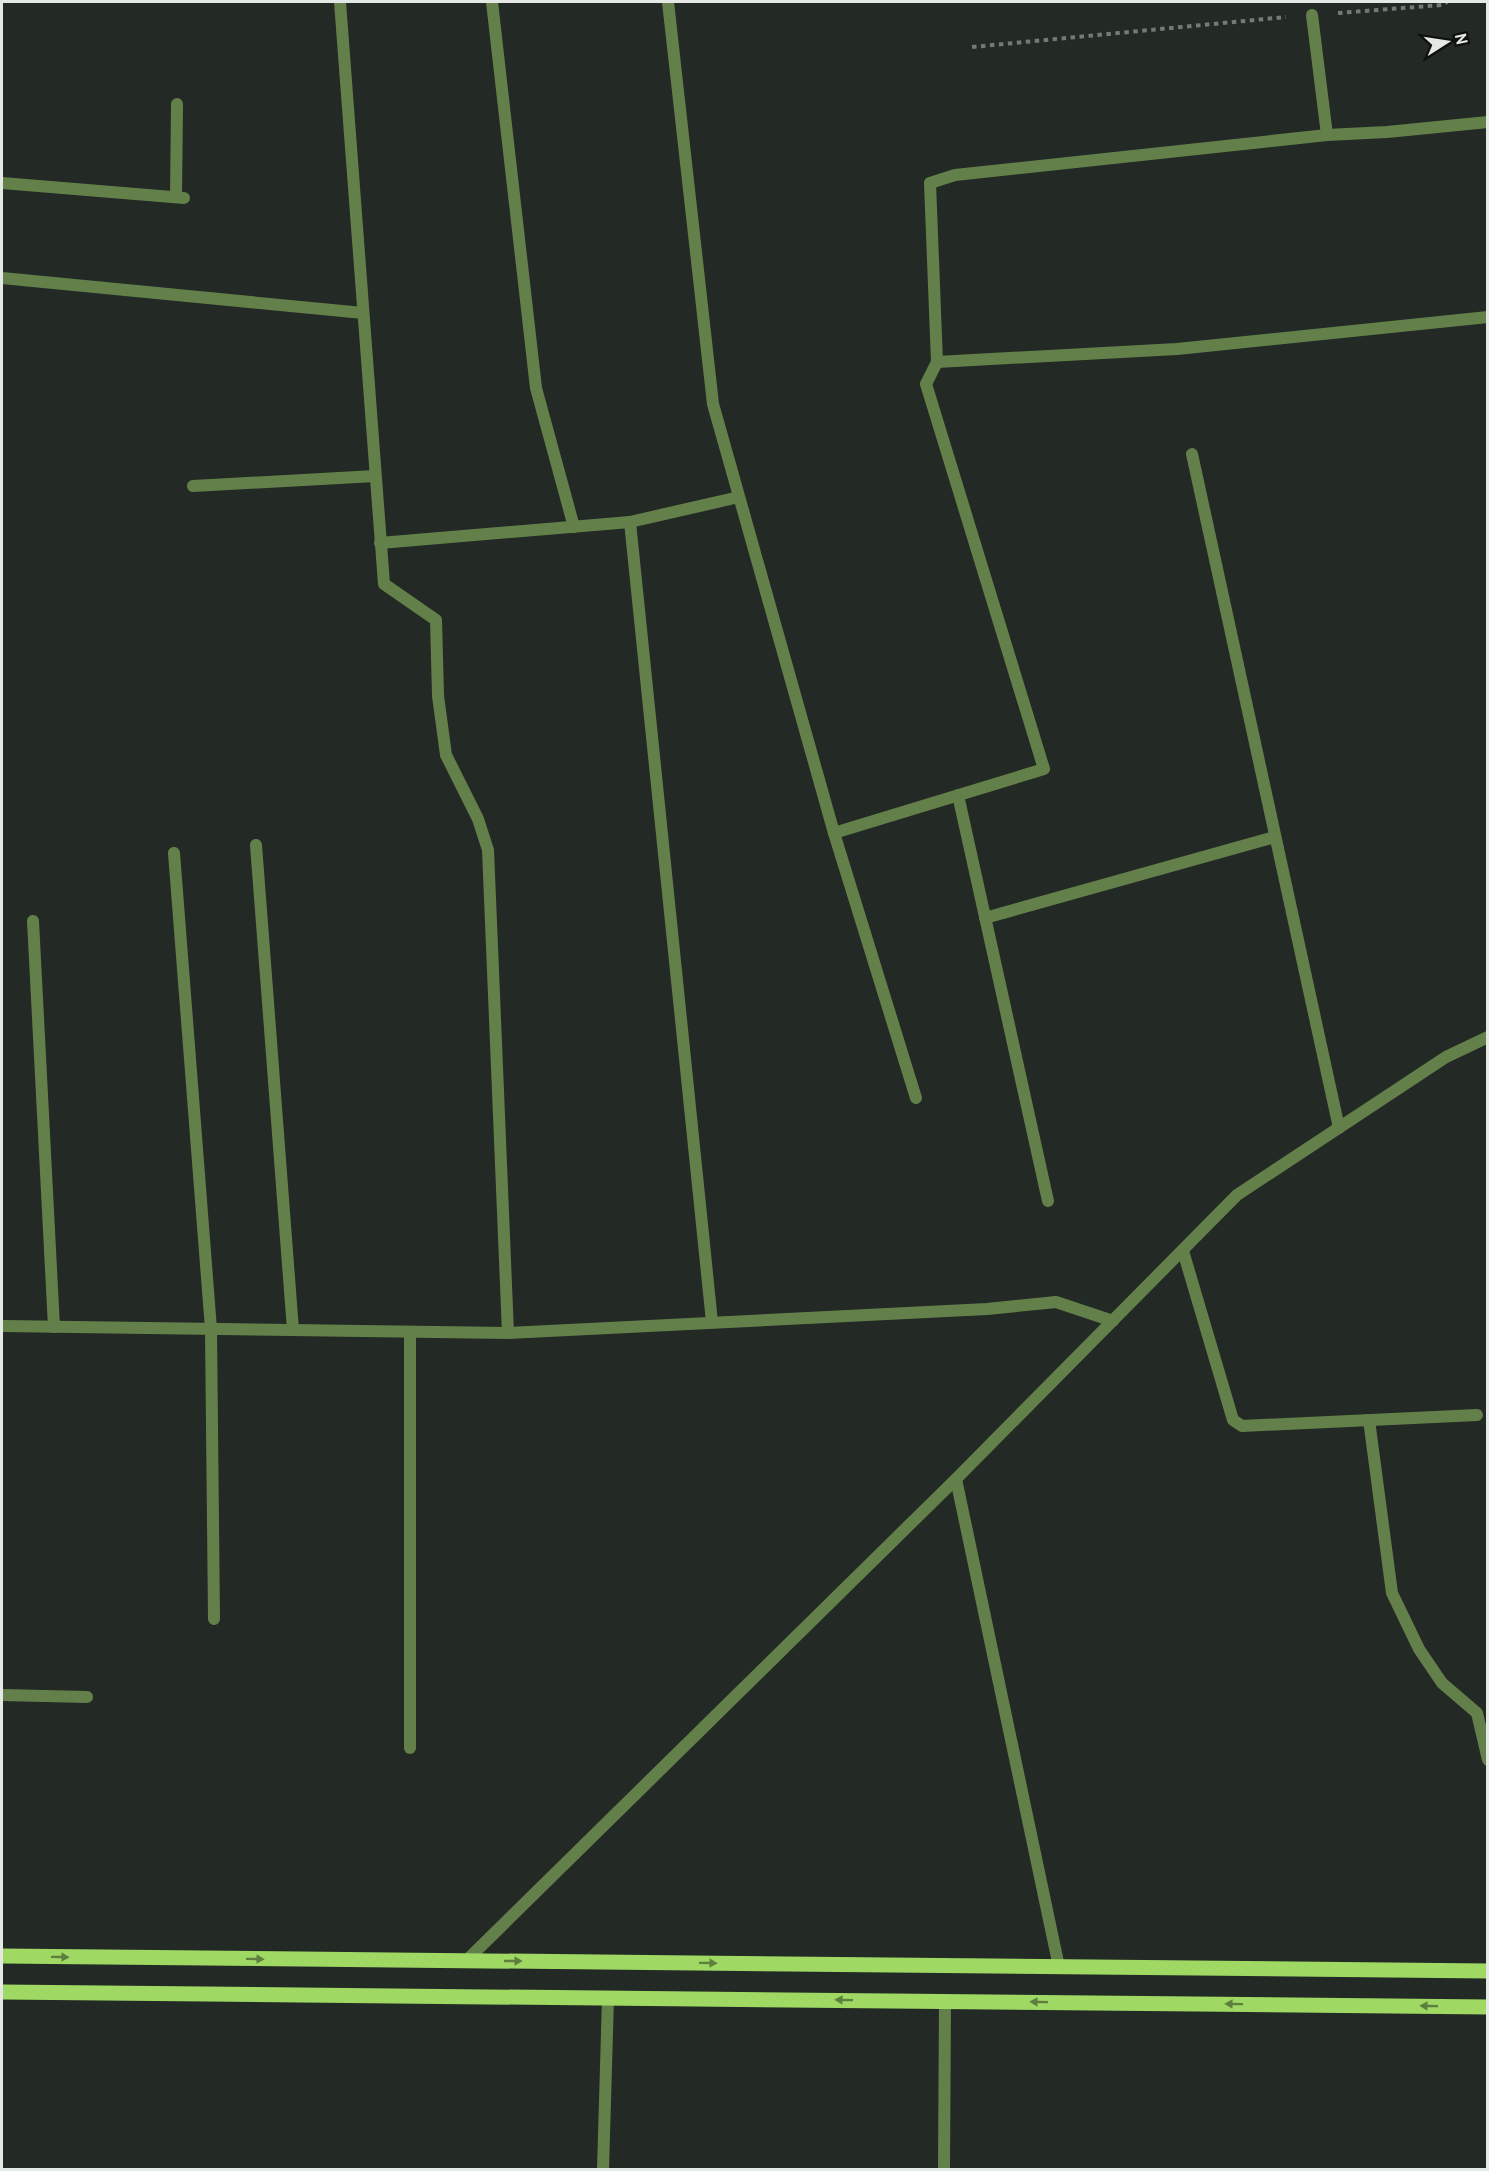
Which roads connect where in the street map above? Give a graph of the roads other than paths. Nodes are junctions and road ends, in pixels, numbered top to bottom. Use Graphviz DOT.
graph roads {
  1 [pos="340,2"];
  2 [pos="492,2"];
  3 [pos="668,2"];
  4 [pos="1312,15"];
  5 [pos="177,104"];
  6 [pos="1488,122"];
  7 [pos="1327,135"];
  8 [pos="2,183"];
  9 [pos="2,278"];
  10 [pos="363,313"];
  11 [pos="1488,317"];
  12 [pos="937,362"];
  13 [pos="1192,454"];
  14 [pos="375,476"];
  15 [pos="193,486"];
  16 [pos="739,497"];
  17 [pos="630,522"];
  18 [pos="574,527"];
  19 [pos="380,543"];
  20 [pos="958,795"];
  21 [pos="834,833"];
  22 [pos="1275,837"];
  23 [pos="256,845"];
  24 [pos="174,853"];
  25 [pos="985,918"];
  26 [pos="33,921"];
  27 [pos="1488,1037"];
  28 [pos="916,1098"];
  29 [pos="1339,1128"];
  30 [pos="1048,1201"];
  31 [pos="1182,1251"];
  32 [pos="1113,1321"];
  33 [pos="711,1322"];
  34 [pos="2,1326"];
  35 [pos="54,1327"];
  36 [pos="211,1329"];
  37 [pos="292,1330"];
  38 [pos="410,1332"];
  39 [pos="508,1333"];
  40 [pos="1477,1415"];
  41 [pos="1369,1420"];
  42 [pos="956,1479"];
  43 [pos="214,1619"];
  44 [pos="2,1695"];
  45 [pos="87,1697"];
  46 [pos="410,1748"];
  47 [pos="1488,1760"];
  48 [pos="2,1956"];
  49 [pos="466,1961"];
  50 [pos="1059,1967"];
  51 [pos="1488,1971"];
  52 [pos="2,1992"];
  53 [pos="608,1998"];
  54 [pos="945,2001"];
  55 [pos="1488,2007"];
  56 [pos="603,2169"];
  57 [pos="944,2169"];
  1 -- 10 [label="street"];
  2 -- 18 [label="street"];
  3 -- 16 [label="street"];
  4 -- 7 [label="street"];
  5 -- 8 [label="street"];
  6 -- 7 [label="street"];
  7 -- 12 [label="street"];
  9 -- 10 [label="street"];
  10 -- 14 [label="street"];
  11 -- 12 [label="street"];
  12 -- 20 [label="street"];
  13 -- 22 [label="street"];
  14 -- 15 [label="street"];
  14 -- 19 [label="street"];
  16 -- 17 [label="street"];
  16 -- 21 [label="street"];
  17 -- 18 [label="street"];
  17 -- 33 [label="street"];
  18 -- 19 [label="street"];
  19 -- 39 [label="street"];
  20 -- 21 [label="street"];
  20 -- 25 [label="street"];
  21 -- 28 [label="street"];
  22 -- 25 [label="street"];
  22 -- 29 [label="street"];
  23 -- 37 [label="street"];
  24 -- 36 [label="street"];
  25 -- 30 [label="street"];
  26 -- 35 [label="street"];
  27 -- 29 [label="street"];
  29 -- 31 [label="street"];
  31 -- 32 [label="street"];
  31 -- 41 [label="street"];
  32 -- 33 [label="street"];
  32 -- 42 [label="street"];
  33 -- 39 [label="street"];
  34 -- 35 [label="street"];
  35 -- 36 [label="street"];
  36 -- 37 [label="street"];
  36 -- 43 [label="street"];
  37 -- 38 [label="street"];
  38 -- 39 [label="street"];
  38 -- 46 [label="street"];
  40 -- 41 [label="street"];
  41 -- 47 [label="street"];
  42 -- 49 [label="street"];
  42 -- 50 [label="street"];
  44 -- 45 [label="street"];
  48 -- 49 [label="main road, one-way"];
  49 -- 50 [label="main road, one-way"];
  50 -- 51 [label="main road"];
  52 -- 53 [label="main road"];
  54 -- 53 [label="main road, one-way"];
  53 -- 56 [label="street"];
  55 -- 54 [label="main road, one-way"];
  54 -- 57 [label="street"];
}
